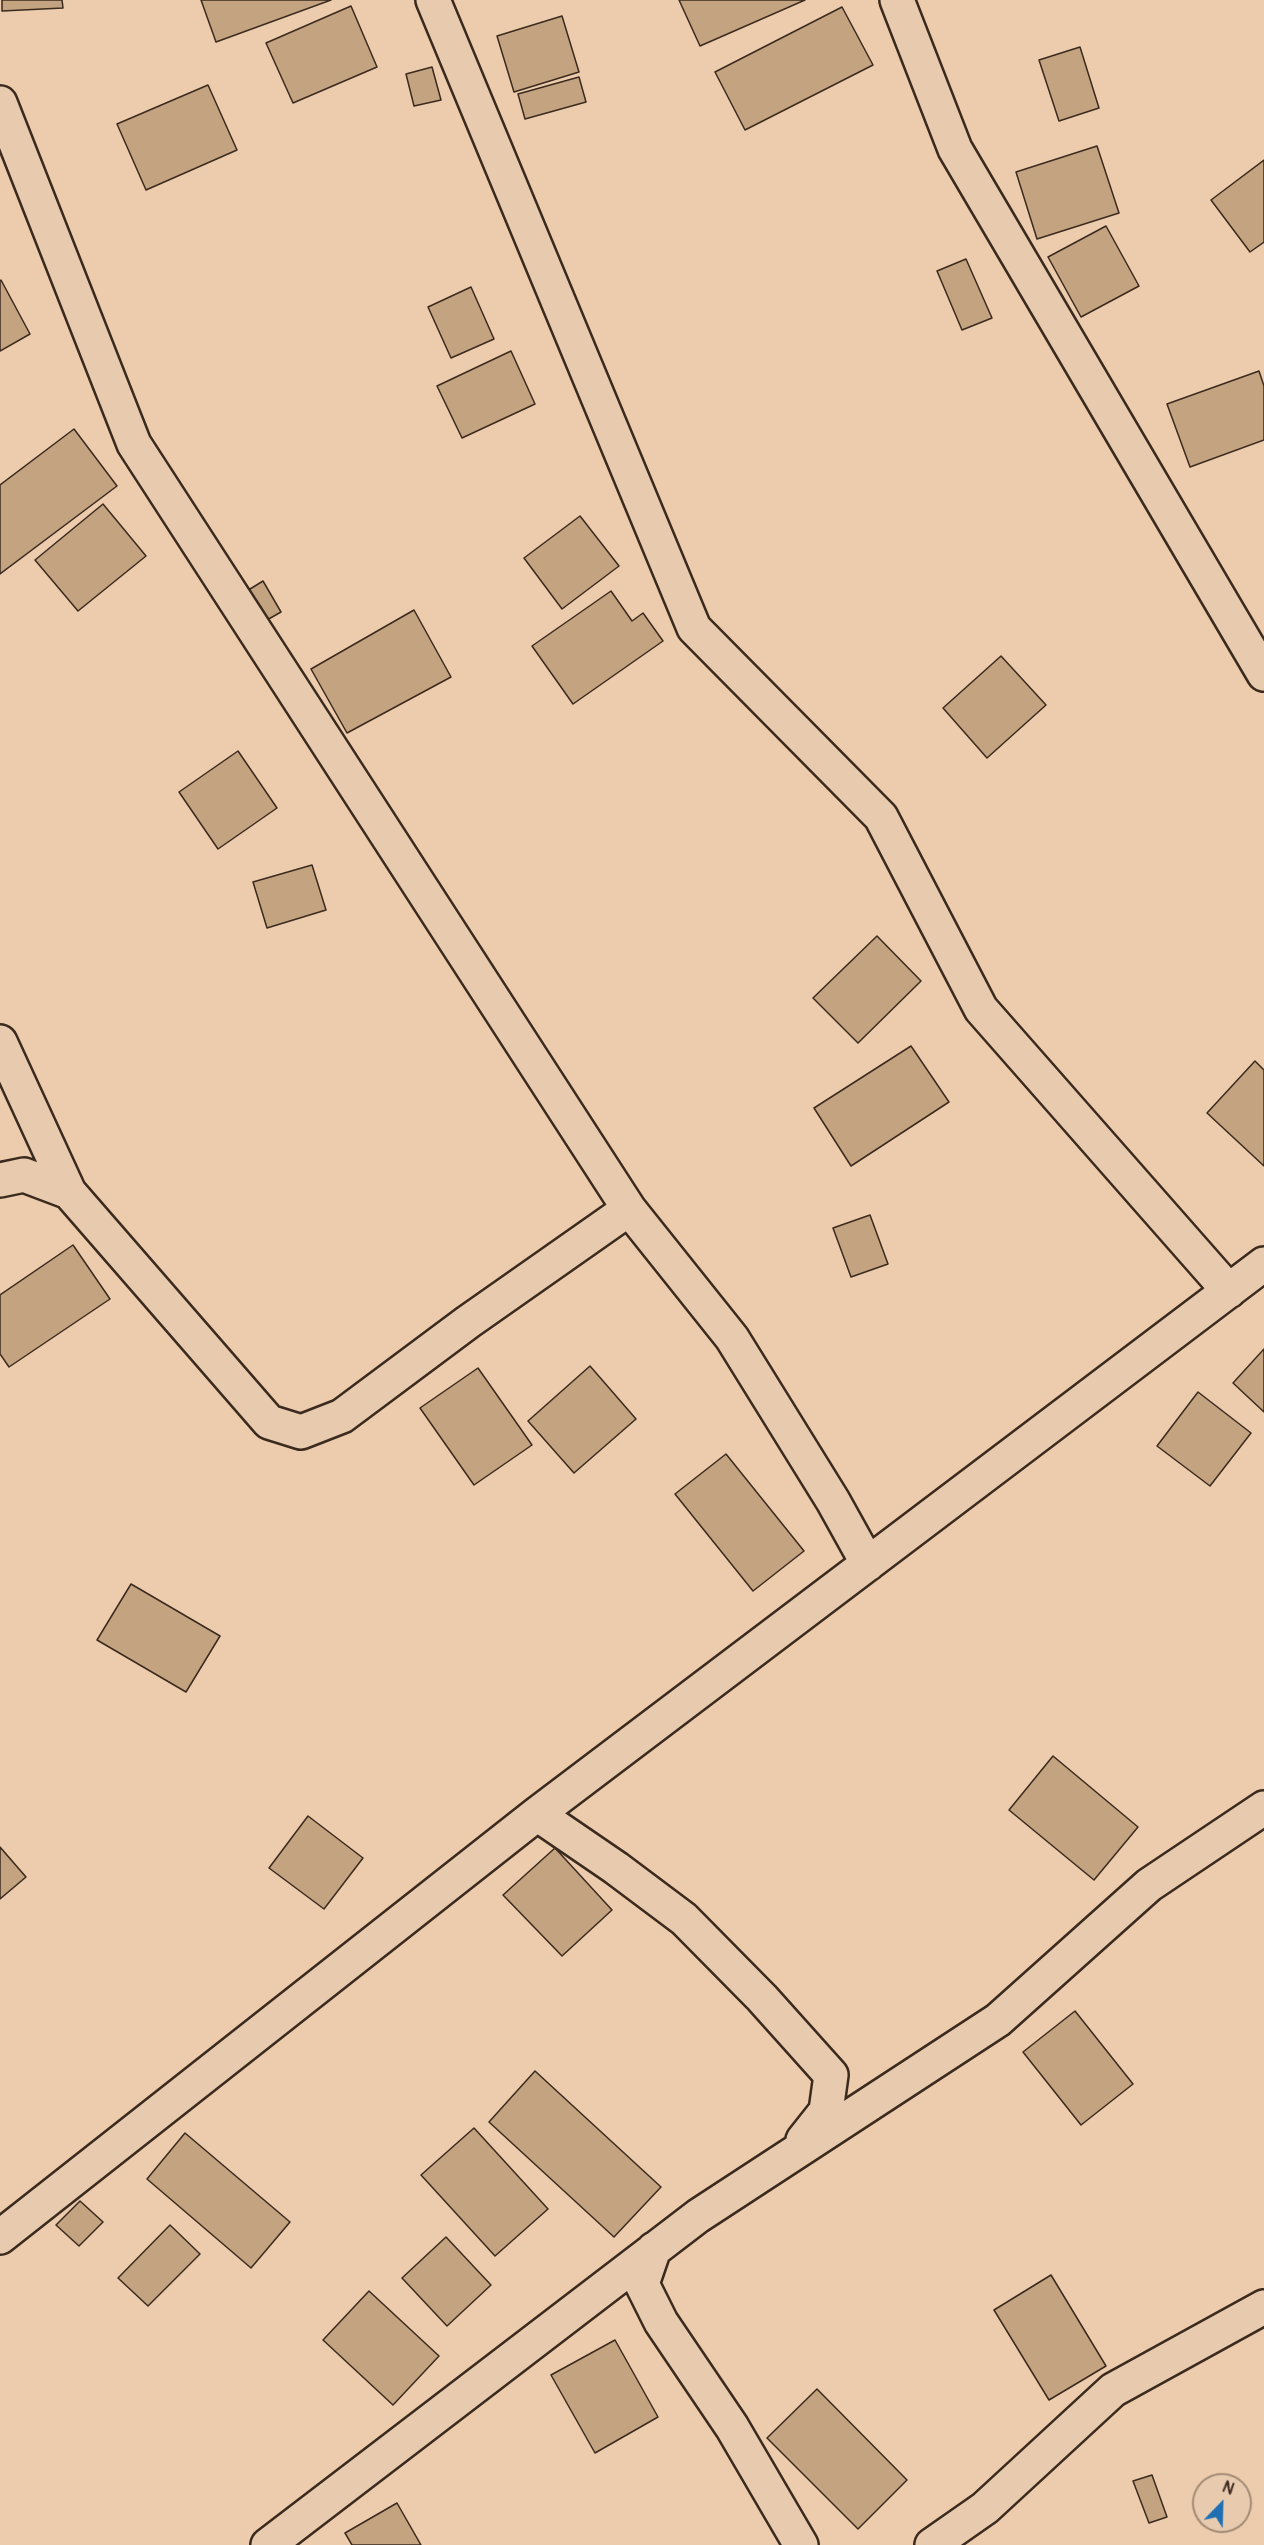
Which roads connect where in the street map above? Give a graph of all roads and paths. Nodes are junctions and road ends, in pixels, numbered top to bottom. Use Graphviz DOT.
graph roads {
  1 [pos="433,0"];
  2 [pos="897,0"];
  3 [pos="0,103"];
  4 [pos="1264,674"];
  5 [pos="0,1042"];
  6 [pos="0,1180"];
  7 [pos="69,1192"];
  8 [pos="629,1209"];
  9 [pos="1264,1264"];
  10 [pos="1229,1291"];
  11 [pos="868,1564"];
  12 [pos="1264,1808"];
  13 [pos="537,1814"];
  14 [pos="831,2075"];
  15 [pos="893,2088"];
  16 [pos="790,2156"];
  17 [pos="0,2237"];
  18 [pos="654,2249"];
  19 [pos="1264,2307"];
  20 [pos="268,2545"];
  21 [pos="801,2545"];
  22 [pos="932,2545"];
  1 -- 10 [label="street"];
  2 -- 4 [label="street"];
  3 -- 8 [label="street"];
  5 -- 7 [label="street"];
  6 -- 7 [label="street"];
  7 -- 8 [label="street"];
  8 -- 11 [label="street"];
  9 -- 10 [label="street"];
  10 -- 11 [label="street"];
  11 -- 13 [label="street"];
  12 -- 15 [label="street"];
  13 -- 14 [label="street"];
  13 -- 17 [label="street"];
  14 -- 15 [label="street"];
  14 -- 16 [label="street"];
  15 -- 16 [label="street"];
  16 -- 18 [label="street"];
  18 -- 20 [label="street"];
  18 -- 21 [label="street"];
  19 -- 22 [label="street"];
}
